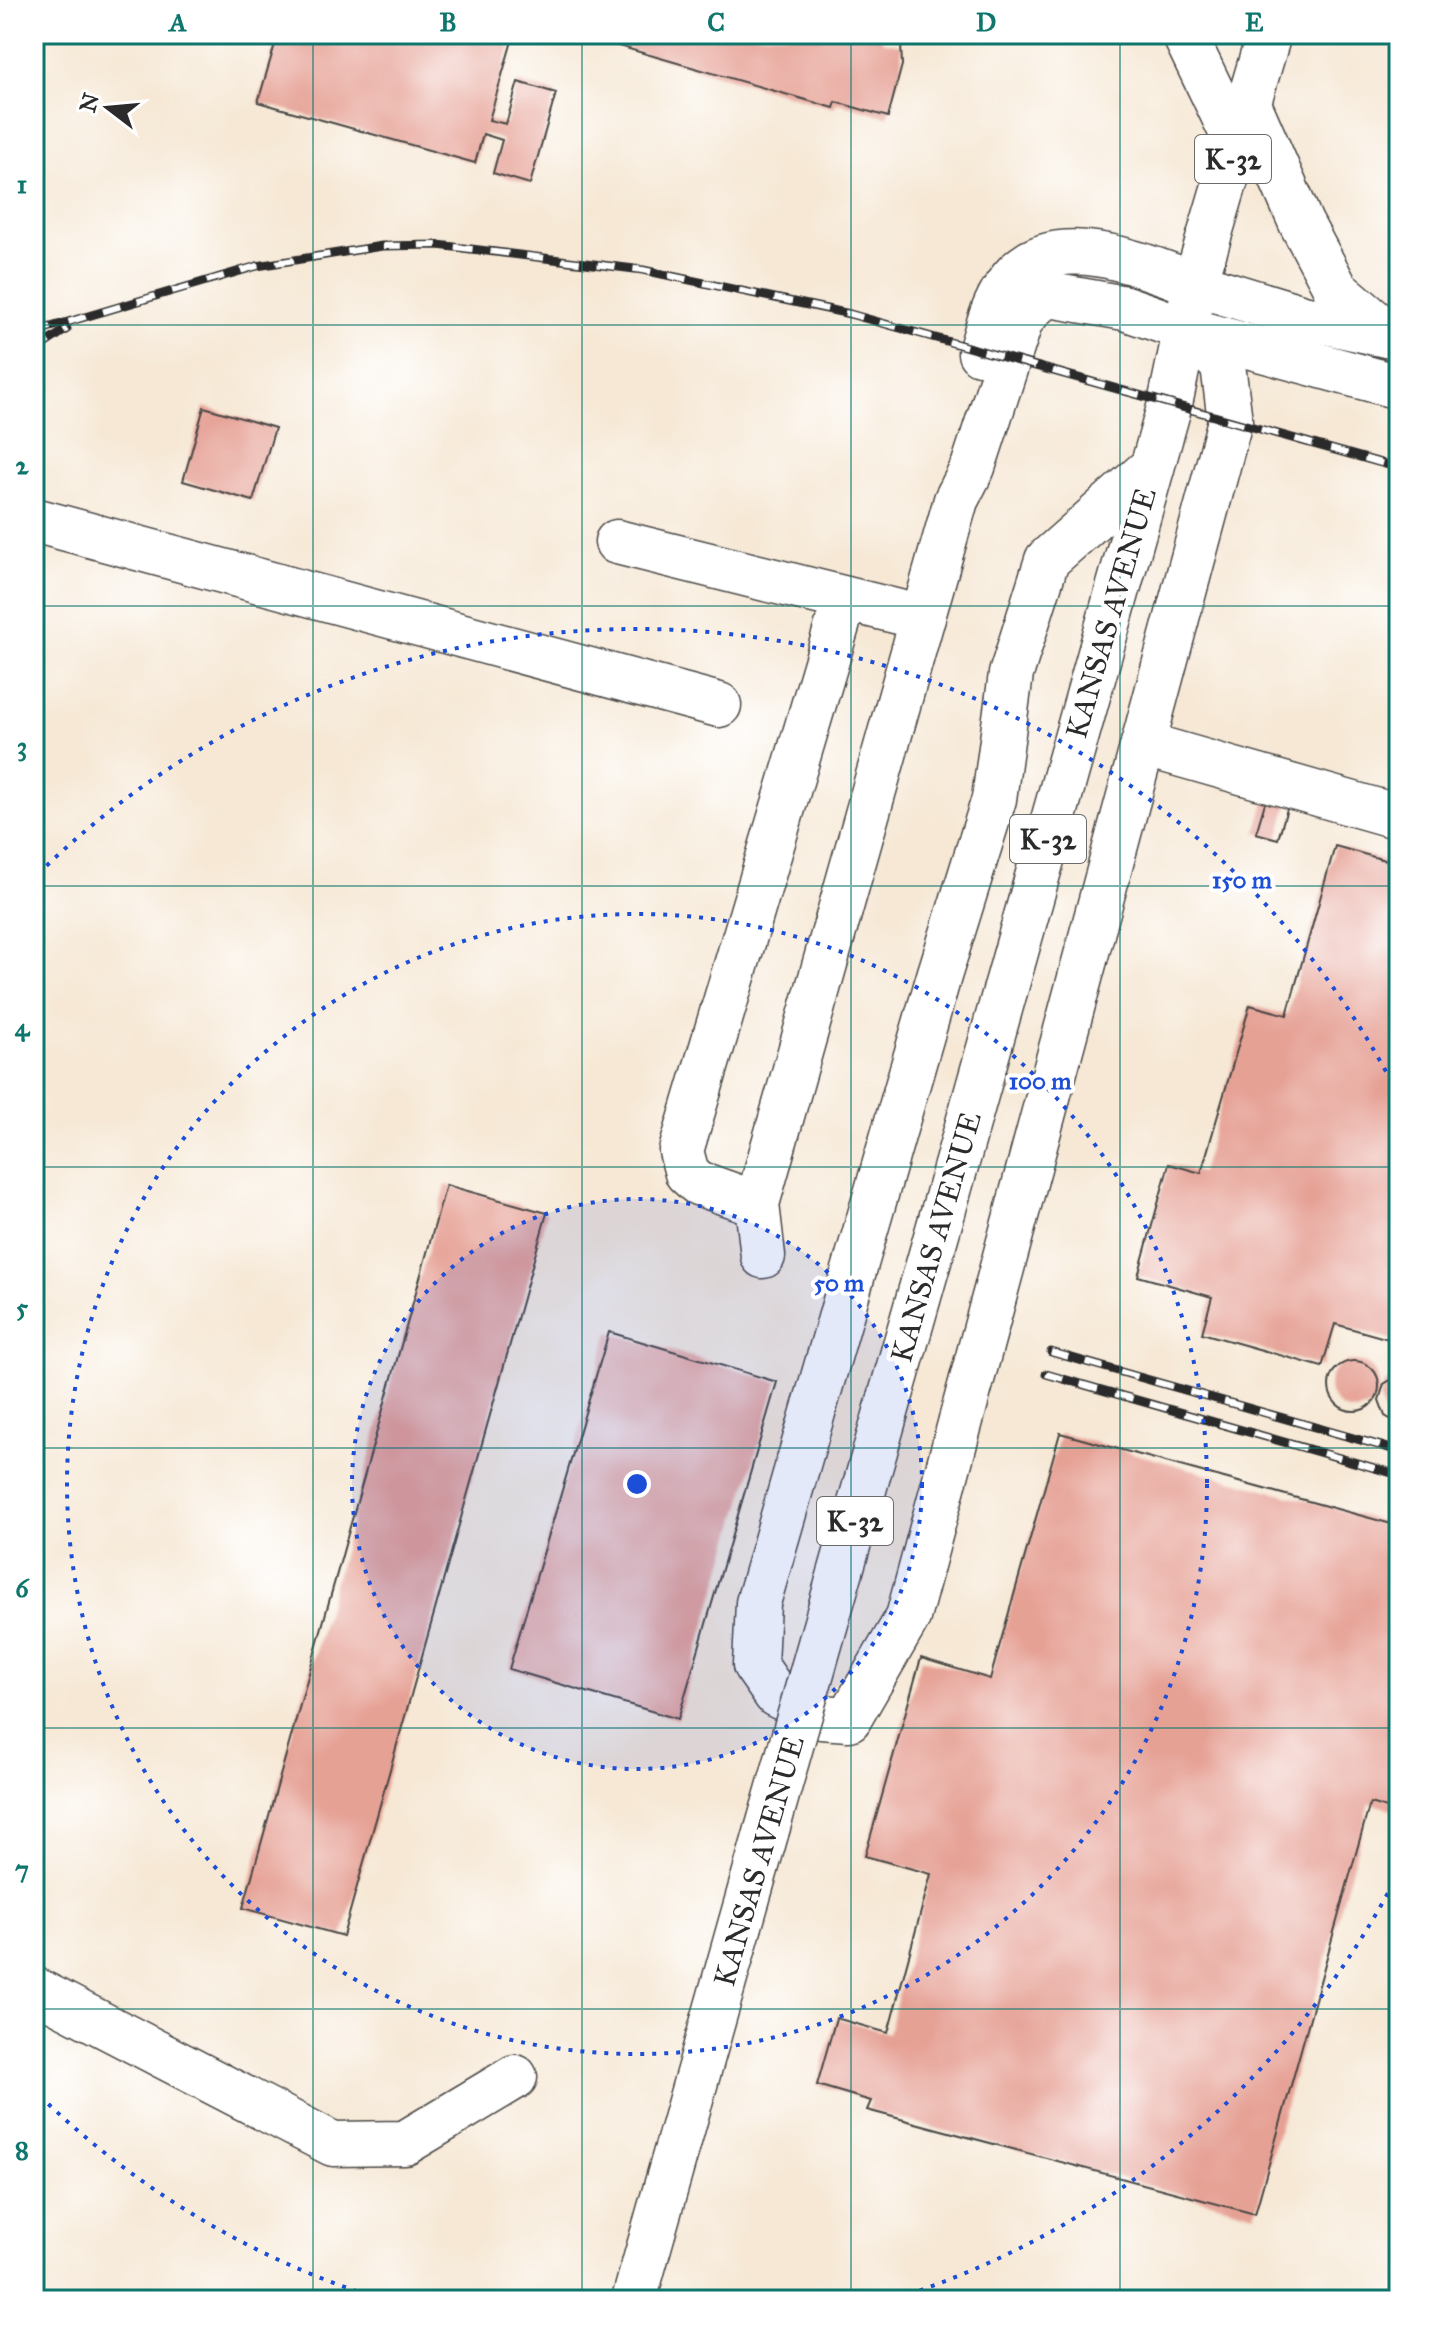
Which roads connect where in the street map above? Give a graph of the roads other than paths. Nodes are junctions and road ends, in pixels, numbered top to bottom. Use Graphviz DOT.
graph roads {
  1 [pos="1184,34"];
  2 [pos="1269,34"];
  3 [pos="1248,102"];
  4 [pos="1237,144"];
  5 [pos="1195,284"];
  6 [pos="1185,329"];
  7 [pos="1395,337"];
  8 [pos="1399,387"];
  9 [pos="1152,467"];
  10 [pos="956,500"];
  11 [pos="34,520"];
  12 [pos="617,542"];
  13 [pos="845,599"];
  14 [pos="923,618"];
  15 [pos="719,705"];
  16 [pos="1143,744"];
  17 [pos="1399,817"];
  18 [pos="757,1204"];
  19 [pos="763,1256"];
  20 [pos="34,1989"];
  21 [pos="515,2077"];
  22 [pos="634,2300"];
  1 -- 4 [label="main road"];
  2 -- 3 [label="main road, KANSAS AVENUE / K-32"];
  3 -- 4 [label="main road, KANSAS AVENUE / K-32"];
  3 -- 7 [label="main road"];
  4 -- 5 [label="main road, KANSAS AVENUE / K-32"];
  5 -- 6 [label="main road, KANSAS AVENUE / K-32"];
  5 -- 7 [label="main road"];
  5 -- 10 [label="main road"];
  6 -- 8 [label="main road"];
  6 -- 9 [label="main road, KANSAS AVENUE / K-32"];
  6 -- 10 [label="main road"];
  6 -- 16 [label="main road"];
  9 -- 16 [label="main road"];
  9 -- 22 [label="main road, KANSAS AVENUE / K-32, bridge"];
  10 -- 14 [label="main road"];
  11 -- 15 [label="main road"];
  12 -- 13 [label="main road"];
  13 -- 14 [label="main road"];
  13 -- 18 [label="main road"];
  14 -- 18 [label="main road"];
  16 -- 17 [label="main road"];
  18 -- 19 [label="main road"];
  20 -- 21 [label="main road"];
}
